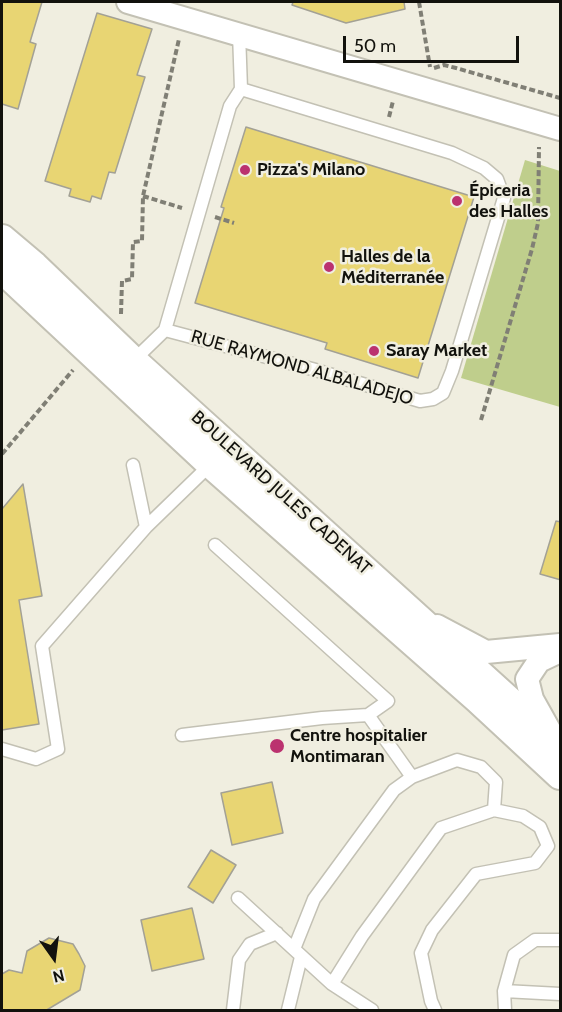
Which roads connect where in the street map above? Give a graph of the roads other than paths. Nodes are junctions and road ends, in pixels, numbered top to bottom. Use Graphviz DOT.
graph roads {
  1 [pos="128,2"];
  2 [pos="239,33"];
  3 [pos="241,89"];
  4 [pos="552,126"];
  5 [pos="2,239"];
  6 [pos="2,269"];
  7 [pos="165,330"];
  8 [pos="97,343"];
  9 [pos="134,361"];
  10 [pos="211,464"];
  11 [pos="133,465"];
  12 [pos="146,527"];
  13 [pos="215,545"];
  14 [pos="417,616"];
  15 [pos="561,645"];
  16 [pos="561,651"];
  17 [pos="368,715"];
  18 [pos="182,735"];
  19 [pos="559,746"];
  20 [pos="2,749"];
  21 [pos="561,775"];
  22 [pos="412,777"];
  23 [pos="494,810"];
  24 [pos="238,898"];
  25 [pos="277,933"];
  26 [pos="561,940"];
  27 [pos="297,953"];
  28 [pos="332,984"];
  29 [pos="504,991"];
  30 [pos="561,994"];
  31 [pos="352,996"];
  32 [pos="233,1011"];
  33 [pos="288,1011"];
  34 [pos="350,1011"];
  35 [pos="372,1011"];
  36 [pos="435,1011"];
  37 [pos="505,1011"];
  1 -- 2 [label="street"];
  2 -- 3 [label="lane"];
  2 -- 4 [label="street"];
  3 -- 7 [label="lane"];
  3 -- 7 [label="lane, RUE RAYMOND ALBALADEJO"];
  5 -- 8 [label="street, BOULEVARD JULES CADENAT"];
  6 -- 8 [label="street, BOULEVARD JULES CADENAT"];
  7 -- 9 [label="lane"];
  8 -- 9 [label="street, BOULEVARD JULES CADENAT"];
  8 -- 10 [label="street, BOULEVARD JULES CADENAT"];
  9 -- 14 [label="street, BOULEVARD JULES CADENAT"];
  10 -- 12 [label="lane"];
  10 -- 21 [label="street, BOULEVARD JULES CADENAT"];
  11 -- 12 [label="lane"];
  12 -- 20 [label="lane"];
  13 -- 17 [label="lane"];
  14 -- 15 [label="street"];
  14 -- 19 [label="street, BOULEVARD JULES CADENAT"];
  16 -- 19 [label="street"];
  17 -- 18 [label="lane"];
  17 -- 22 [label="lane"];
  22 -- 23 [label="lane"];
  22 -- 27 [label="lane"];
  23 -- 28 [label="lane"];
  23 -- 36 [label="lane"];
  24 -- 25 [label="lane"];
  25 -- 27 [label="lane"];
  25 -- 32 [label="lane"];
  26 -- 29 [label="lane"];
  27 -- 28 [label="lane"];
  27 -- 33 [label="lane"];
  28 -- 31 [label="lane"];
  29 -- 30 [label="lane"];
  29 -- 37 [label="lane"];
  31 -- 34 [label="lane"];
  31 -- 35 [label="lane"];
}
